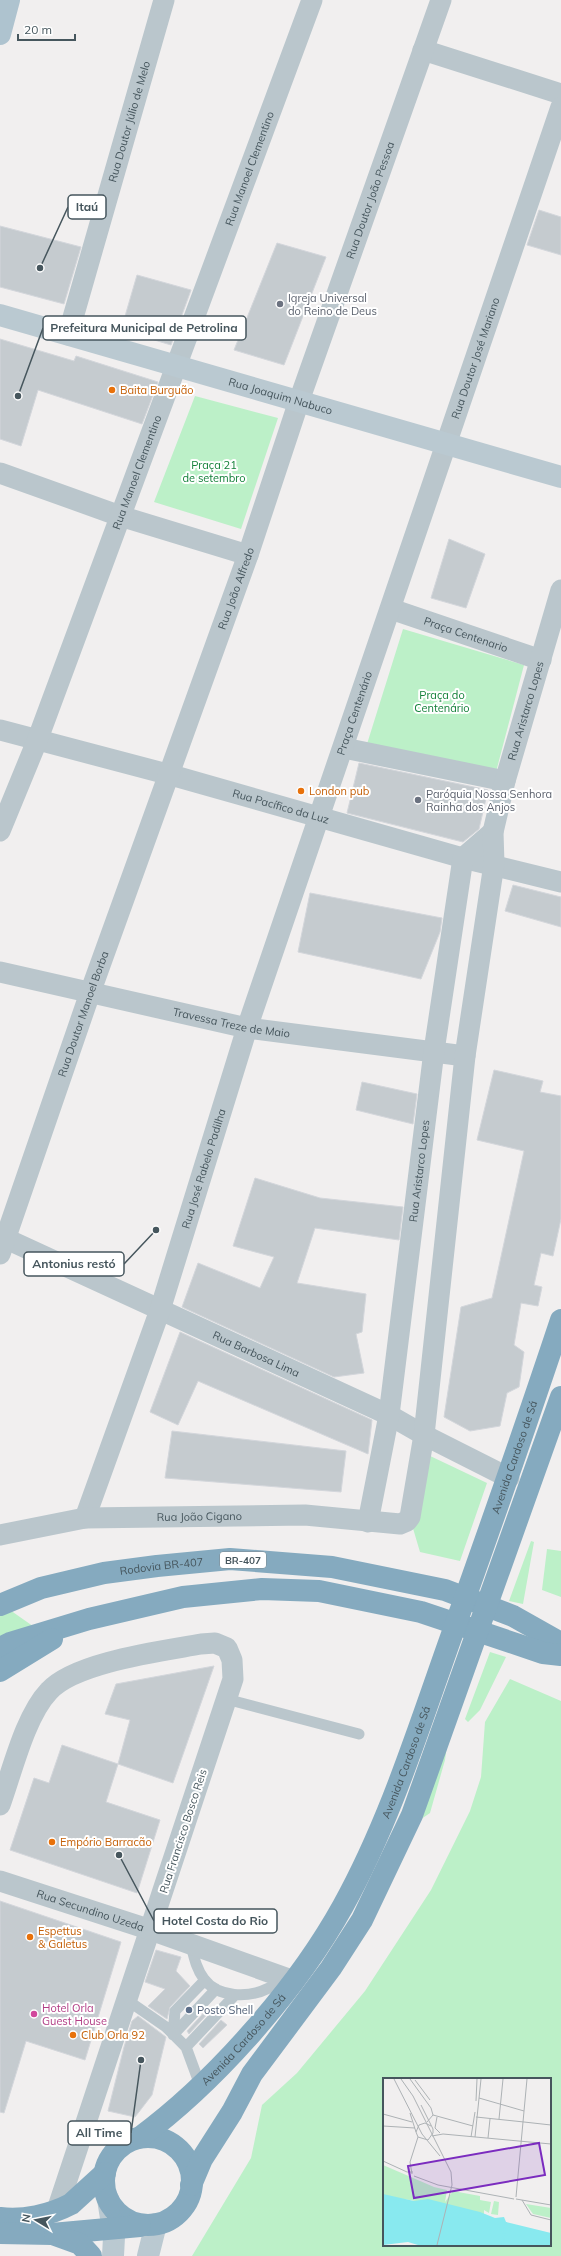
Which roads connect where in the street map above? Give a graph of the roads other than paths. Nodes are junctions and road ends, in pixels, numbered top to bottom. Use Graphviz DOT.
graph roads {
  1 [pos="9,0"];
  2 [pos="164,0"];
  3 [pos="312,0"];
  4 [pos="441,0"];
  5 [pos="0,34"];
  6 [pos="423,50"];
  7 [pos="561,94"];
  8 [pos="561,108"];
  9 [pos="0,315"];
  10 [pos="68,335"];
  11 [pos="177,365"];
  12 [pos="299,401"];
  13 [pos="448,442"];
  14 [pos="0,473"];
  15 [pos="561,476"];
  16 [pos="120,516"];
  17 [pos="248,555"];
  18 [pos="561,590"];
  19 [pos="391,610"];
  20 [pos="541,660"];
  21 [pos="0,730"];
  22 [pos="37,741"];
  23 [pos="344,748"];
  24 [pos="171,775"];
  25 [pos="505,781"];
  26 [pos="319,818"];
  27 [pos="0,830"];
  28 [pos="492,832"];
  29 [pos="463,858"];
  30 [pos="494,864"];
  31 [pos="561,882"];
  32 [pos="0,972"];
  33 [pos="90,993"];
  34 [pos="247,1028"];
  35 [pos="434,1051"];
  36 [pos="466,1056"];
  37 [pos="2,1242"];
  38 [pos="160,1310"];
  39 [pos="561,1320"];
  40 [pos="561,1397"];
  41 [pos="389,1415"];
  42 [pos="424,1435"];
  43 [pos="508,1478"];
  44 [pos="85,1518"];
  45 [pos="368,1522"];
  46 [pos="400,1524"];
  47 [pos="0,1535"];
  48 [pos="41,1588"];
  49 [pos="0,1592"];
  50 [pos="0,1605"];
  51 [pos="89,1619"];
  52 [pos="561,1643"];
  53 [pos="0,1648"];
  54 [pos="561,1656"];
  55 [pos="0,1671"];
  56 [pos="226,1699"];
  57 [pos="359,1734"];
  58 [pos="0,1805"];
  59 [pos="0,1881"];
  60 [pos="151,1930"];
  61 [pos="191,1945"];
  62 [pos="288,1979"];
  63 [pos="204,1980"];
  64 [pos="216,1989"];
  65 [pos="235,1995"];
  66 [pos="127,2000"];
  67 [pos="173,2035"];
  68 [pos="186,2047"];
  69 [pos="200,2085"];
  70 [pos="139,2138"];
  71 [pos="105,2172"];
  72 [pos="192,2185"];
  73 [pos="108,2199"];
  74 [pos="57,2210"];
  75 [pos="0,2218"];
  76 [pos="151,2225"];
  77 [pos="113,2227"];
  78 [pos="0,2233"];
  79 [pos="52,2234"];
  80 [pos="91,2256"];
  81 [pos="113,2256"];
  82 [pos="148,2256"];
  1 -- 5 [label="main road"];
  2 -- 10 [label="street, Rua Doutor Júlio de Melo"];
  3 -- 11 [label="street, Rua Manoel Clementino"];
  4 -- 6 [label="street, Rua Doutor João Pessoa"];
  6 -- 7 [label="street"];
  6 -- 12 [label="street, Rua Doutor João Pessoa"];
  8 -- 13 [label="street, Rua Doutor José Mariano"];
  9 -- 10 [label="main road, Rua Joaquim Nabuco"];
  10 -- 11 [label="main road, Rua Joaquim Nabuco"];
  11 -- 12 [label="main road, Rua Joaquim Nabuco"];
  11 -- 16 [label="street, Rua Manoel Clementino"];
  12 -- 13 [label="main road, Rua Joaquim Nabuco"];
  12 -- 17 [label="street, Rua João Alfredo"];
  13 -- 15 [label="main road, Rua Joaquim Nabuco"];
  13 -- 19 [label="street, Rua Doutor José Mariano"];
  14 -- 16 [label="street"];
  16 -- 17 [label="street"];
  16 -- 22 [label="street, Rua Manoel Clementino"];
  17 -- 24 [label="street, Rua João Alfredo"];
  18 -- 20 [label="street, Rua Aristarco Lopes"];
  19 -- 20 [label="street, Praça Centenario"];
  19 -- 23 [label="street, Praça Centenário"];
  20 -- 25 [label="street, Rua Aristarco Lopes"];
  21 -- 22 [label="street, Rua Pacífico da Luz"];
  22 -- 24 [label="street, Rua Pacífico da Luz"];
  22 -- 27 [label="street, Rua Manoel Clementino"];
  23 -- 25 [label="street"];
  23 -- 26 [label="street, Praça Centenário"];
  24 -- 26 [label="street, Rua Pacífico da Luz"];
  24 -- 33 [label="street, Rua Doutor Manoel Borba"];
  25 -- 28 [label="street, Rua Aristarco Lopes"];
  26 -- 29 [label="street, Rua Pacífico da Luz"];
  26 -- 34 [label="street, Rua José Rabelo Padilha"];
  28 -- 29 [label="street"];
  28 -- 30 [label="street, Rua Aristarco Lopes"];
  29 -- 30 [label="street, Rua Pacífico da Luz"];
  29 -- 35 [label="street, Rua Aristarco Lopes"];
  30 -- 31 [label="street, Rua Pacífico da Luz"];
  30 -- 36 [label="street, Rua Aristarco Lopes"];
  32 -- 33 [label="street, Travessa Treze de Maio"];
  33 -- 34 [label="street, Travessa Treze de Maio"];
  33 -- 37 [label="street, Rua Doutor Manoel Borba"];
  34 -- 35 [label="street, Travessa Treze de Maio"];
  34 -- 38 [label="street, Rua José Rabelo Padilha"];
  35 -- 36 [label="street, Travessa Treze de Maio"];
  35 -- 41 [label="street, Rua Aristarco Lopes"];
  36 -- 42 [label="street, Rua Aristarco Lopes"];
  37 -- 38 [label="street, Rua Barbosa Lima"];
  38 -- 41 [label="street, Rua Barbosa Lima"];
  38 -- 44 [label="street, Rua José Rabelo Padilha"];
  39 -- 43 [label="highway, Avenida Cardoso de Sá"];
  40 -- 72 [label="highway, Avenida Cardoso de Sá"];
  41 -- 42 [label="street, Rua Barbosa Lima"];
  41 -- 45 [label="street, Rua Aristarco Lopes"];
  42 -- 43 [label="street, Rua Barbosa Lima"];
  42 -- 46 [label="street, Rua Aristarco Lopes"];
  43 -- 62 [label="highway, Avenida Cardoso de Sá"];
  44 -- 45 [label="street, Rua João Cigano"];
  44 -- 47 [label="street, Rua João Cigano"];
  45 -- 46 [label="street, Rua João Cigano"];
  48 -- 49 [label="highway"];
  48 -- 50 [label="highway, Rodovia BR-407 / BR-407"];
  48 -- 52 [label="highway, Rodovia BR-407 / BR-407"];
  51 -- 53 [label="highway"];
  51 -- 54 [label="highway"];
  51 -- 55 [label="highway"];
  56 -- 57 [label="lane"];
  56 -- 58 [label="street, Rua Francisco Bosco Reis"];
  56 -- 60 [label="street, Rua Francisco Bosco Reis"];
  59 -- 60 [label="street, Rua Secundino Uzeda"];
  60 -- 61 [label="street, Rua Secundino Uzeda"];
  60 -- 66 [label="street, Rua Francisco Bosco Reis"];
  61 -- 62 [label="street, Rua Secundino Uzeda"];
  61 -- 63 [label="lane"];
  62 -- 65 [label="lane"];
  62 -- 69 [label="highway, Avenida Cardoso de Sá"];
  63 -- 64 [label="lane"];
  63 -- 67 [label="lane"];
  64 -- 65 [label="lane"];
  64 -- 67 [label="lane"];
  65 -- 68 [label="lane"];
  66 -- 67 [label="lane"];
  66 -- 74 [label="street, Rua Francisco Bosco Reis"];
  67 -- 68 [label="lane"];
  68 -- 69 [label="lane"];
  69 -- 70 [label="highway, Avenida Cardoso de Sá"];
  70 -- 71 [label="highway"];
  70 -- 72 [label="highway"];
  71 -- 73 [label="highway"];
  71 -- 74 [label="highway"];
  72 -- 76 [label="highway"];
  73 -- 76 [label="highway"];
  73 -- 77 [label="main road"];
  74 -- 75 [label="highway"];
  76 -- 77 [label="highway"];
  76 -- 82 [label="main road"];
  77 -- 79 [label="highway"];
  77 -- 81 [label="main road"];
  78 -- 79 [label="highway"];
  79 -- 80 [label="highway"];
}
